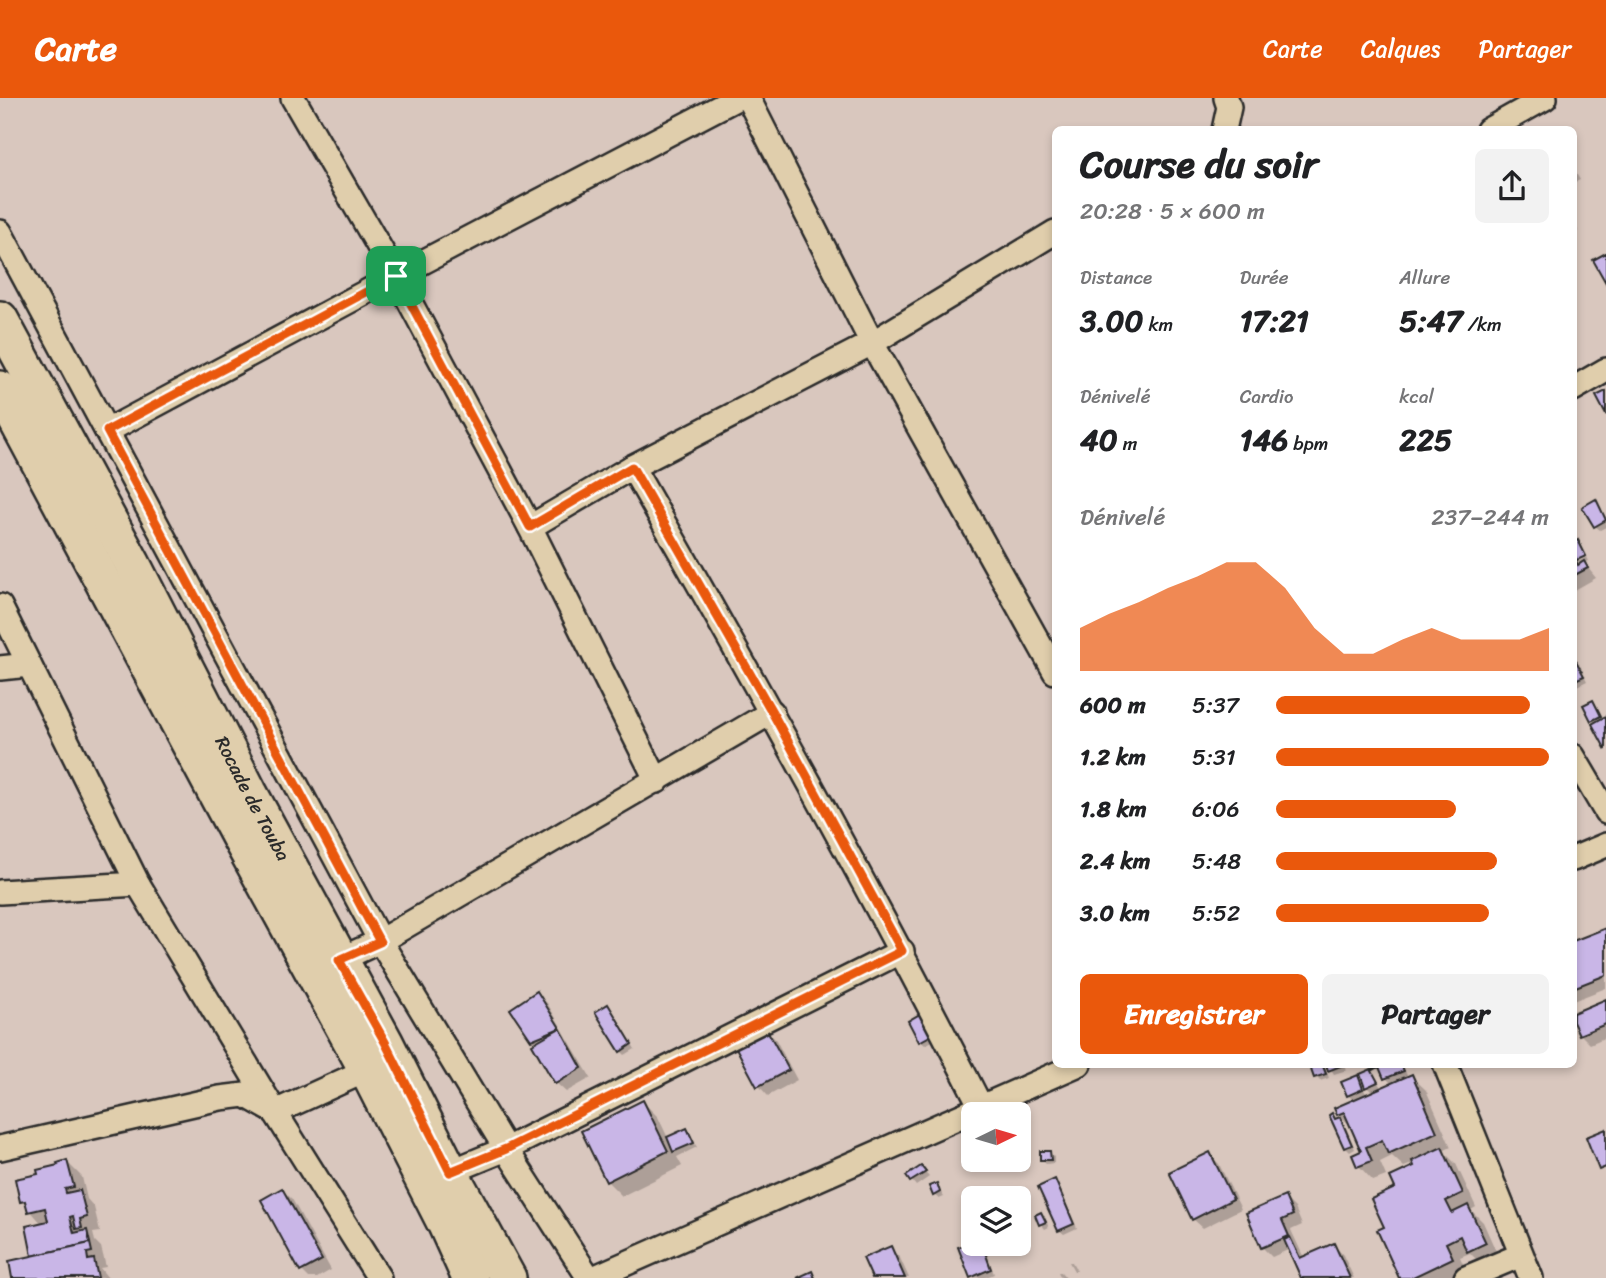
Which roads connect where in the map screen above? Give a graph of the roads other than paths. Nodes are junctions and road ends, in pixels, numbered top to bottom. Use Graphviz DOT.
graph roads {
  1 [pos="293,98"];
  2 [pos="737,98"];
  3 [pos="748,98"];
  4 [pos="1226,98"];
  5 [pos="1545,98"];
  6 [pos="1512,106"];
  7 [pos="1225,126"];
  8 [pos="1492,126"];
  9 [pos="0,232"];
  10 [pos="1052,234"];
  11 [pos="396,276"];
  12 [pos="0,319"];
  13 [pos="872,343"];
  14 [pos="1606,370"];
  15 [pos="1577,387"];
  16 [pos="0,389"];
  17 [pos="107,431"];
  18 [pos="632,467"];
  19 [pos="530,527"];
  20 [pos="0,606"];
  21 [pos="29,665"];
  22 [pos="1052,667"];
  23 [pos="0,668"];
  24 [pos="772,712"];
  25 [pos="1577,763"];
  26 [pos="657,781"];
  27 [pos="1606,812"];
  28 [pos="1606,845"];
  29 [pos="1577,857"];
  30 [pos="138,884"];
  31 [pos="0,892"];
  32 [pos="380,942"];
  33 [pos="902,951"];
  34 [pos="339,960"];
  35 [pos="1070,1068"];
  36 [pos="1447,1068"];
  37 [pos="368,1070"];
  38 [pos="978,1102"];
  39 [pos="992,1102"];
  40 [pos="275,1112"];
  41 [pos="961,1116"];
  42 [pos="0,1148"];
  43 [pos="506,1149"];
  44 [pos="450,1172"];
  45 [pos="1521,1255"];
  46 [pos="379,1278"];
  47 [pos="470,1278"];
  48 [pos="508,1278"];
  49 [pos="591,1278"];
  50 [pos="1466,1278"];
  51 [pos="1531,1278"];
  1 -- 11 [label="street"];
  2 -- 11 [label="street"];
  3 -- 13 [label="street"];
  4 -- 7 [label="street"];
  5 -- 6 [label="street"];
  6 -- 8 [label="street"];
  9 -- 17 [label="street"];
  10 -- 13 [label="street"];
  11 -- 17 [label="street"];
  11 -- 19 [label="street"];
  12 -- 34 [label="main road, Rocade de Touba"];
  13 -- 18 [label="street"];
  13 -- 22 [label="street"];
  14 -- 15 [label="street"];
  16 -- 37 [label="main road, Rocade de Touba"];
  17 -- 32 [label="street"];
  18 -- 19 [label="street"];
  18 -- 24 [label="street"];
  19 -- 26 [label="street"];
  20 -- 21 [label="street"];
  21 -- 23 [label="street"];
  21 -- 30 [label="street"];
  24 -- 26 [label="street"];
  24 -- 33 [label="street"];
  25 -- 27 [label="street"];
  26 -- 32 [label="street"];
  28 -- 29 [label="street"];
  30 -- 31 [label="street"];
  30 -- 40 [label="street"];
  32 -- 34 [label="street"];
  32 -- 43 [label="street"];
  33 -- 38 [label="street"];
  33 -- 43 [label="street"];
  34 -- 44 [label="main road, Rocade de Touba"];
  35 -- 39 [label="street"];
  36 -- 45 [label="street"];
  37 -- 40 [label="street"];
  37 -- 47 [label="main road, Rocade de Touba"];
  40 -- 42 [label="street"];
  40 -- 46 [label="street"];
  41 -- 49 [label="street"];
  43 -- 44 [label="street"];
  43 -- 49 [label="street"];
  44 -- 48 [label="main road, Rocade de Touba"];
  45 -- 50 [label="street"];
  45 -- 51 [label="street"];
}
